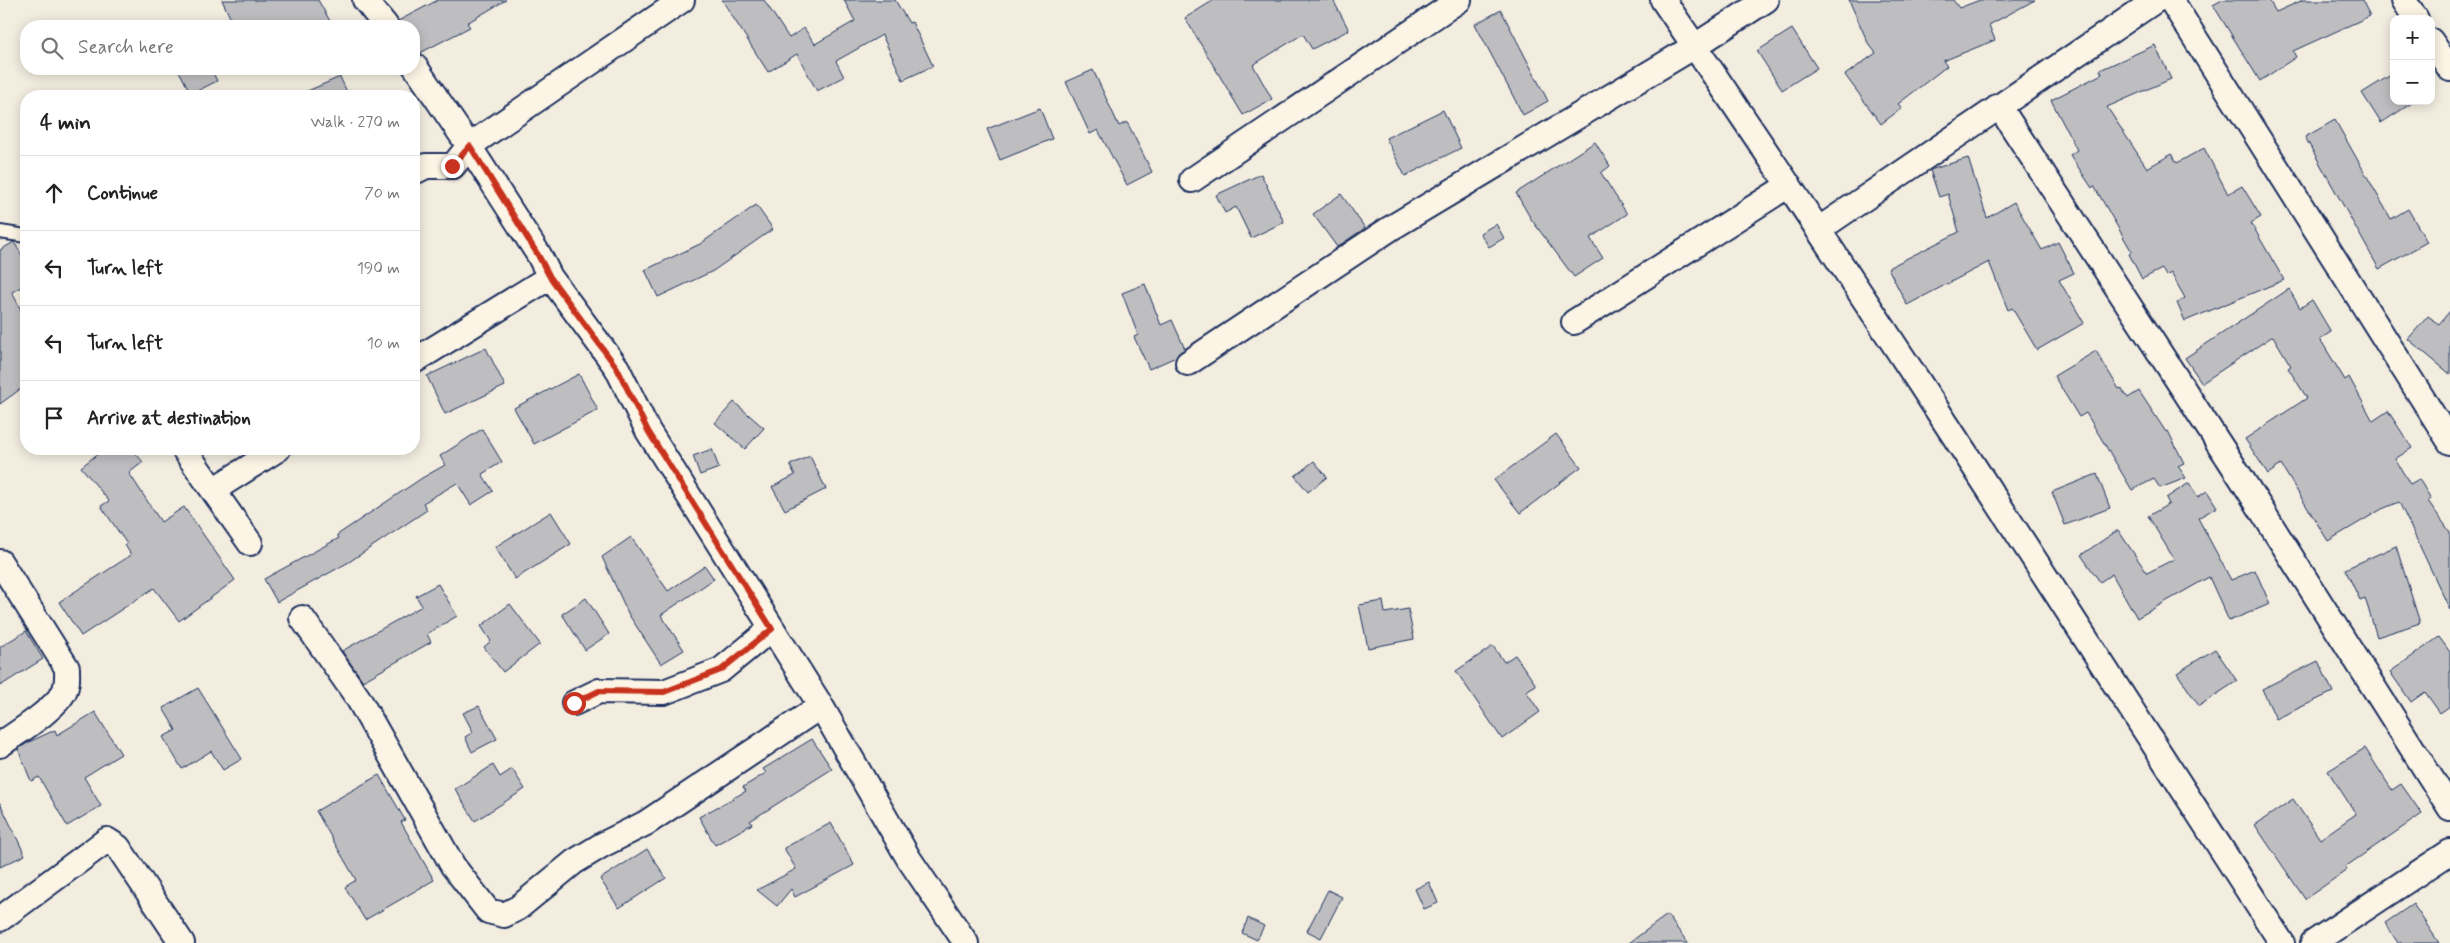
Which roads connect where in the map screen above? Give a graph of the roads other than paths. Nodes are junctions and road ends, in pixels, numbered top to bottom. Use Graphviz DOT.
graph roads {
  1 [pos="366,0"];
  2 [pos="682,0"];
  3 [pos="1459,0"];
  4 [pos="1663,0"];
  5 [pos="1766,0"];
  6 [pos="2156,0"];
  7 [pos="2171,0"];
  8 [pos="2404,0"];
  9 [pos="2413,15"];
  10 [pos="381,20"];
  11 [pos="1695,46"];
  12 [pos="2435,47"];
  13 [pos="2450,69"];
  14 [pos="420,74"];
  15 [pos="1999,106"];
  16 [pos="470,146"];
  17 [pos="420,169"];
  18 [pos="1192,180"];
  19 [pos="1788,185"];
  20 [pos="1818,230"];
  21 [pos="0,232"];
  22 [pos="20,235"];
  23 [pos="550,277"];
  24 [pos="1574,322"];
  25 [pos="420,357"];
  26 [pos="1188,363"];
  27 [pos="2450,442"];
  28 [pos="188,455"];
  29 [pos="269,455"];
  30 [pos="214,490"];
  31 [pos="250,542"];
  32 [pos="0,562"];
  33 [pos="302,618"];
  34 [pos="772,629"];
  35 [pos="574,703"];
  36 [pos="821,706"];
  37 [pos="0,745"];
  38 [pos="2450,808"];
  39 [pos="2450,852"];
  40 [pos="0,919"];
  41 [pos="182,943"];
  42 [pos="966,943"];
  43 [pos="2282,943"];
  44 [pos="2313,943"];
  1 -- 10 [label="street"];
  2 -- 16 [label="street"];
  3 -- 18 [label="street"];
  4 -- 11 [label="street"];
  5 -- 11 [label="street"];
  6 -- 15 [label="street"];
  7 -- 27 [label="street"];
  8 -- 9 [label="street"];
  11 -- 19 [label="street"];
  11 -- 26 [label="street"];
  12 -- 13 [label="street"];
  14 -- 16 [label="street"];
  15 -- 20 [label="street"];
  15 -- 38 [label="street"];
  16 -- 17 [label="street"];
  16 -- 23 [label="street"];
  19 -- 20 [label="street"];
  19 -- 24 [label="street"];
  20 -- 43 [label="street"];
  21 -- 22 [label="lane"];
  23 -- 25 [label="street"];
  23 -- 34 [label="street"];
  28 -- 30 [label="street"];
  29 -- 30 [label="street"];
  30 -- 31 [label="street"];
  32 -- 37 [label="street"];
  33 -- 36 [label="street"];
  34 -- 35 [label="street"];
  34 -- 36 [label="street"];
  36 -- 42 [label="street"];
  39 -- 44 [label="street"];
  40 -- 41 [label="street"];
}
